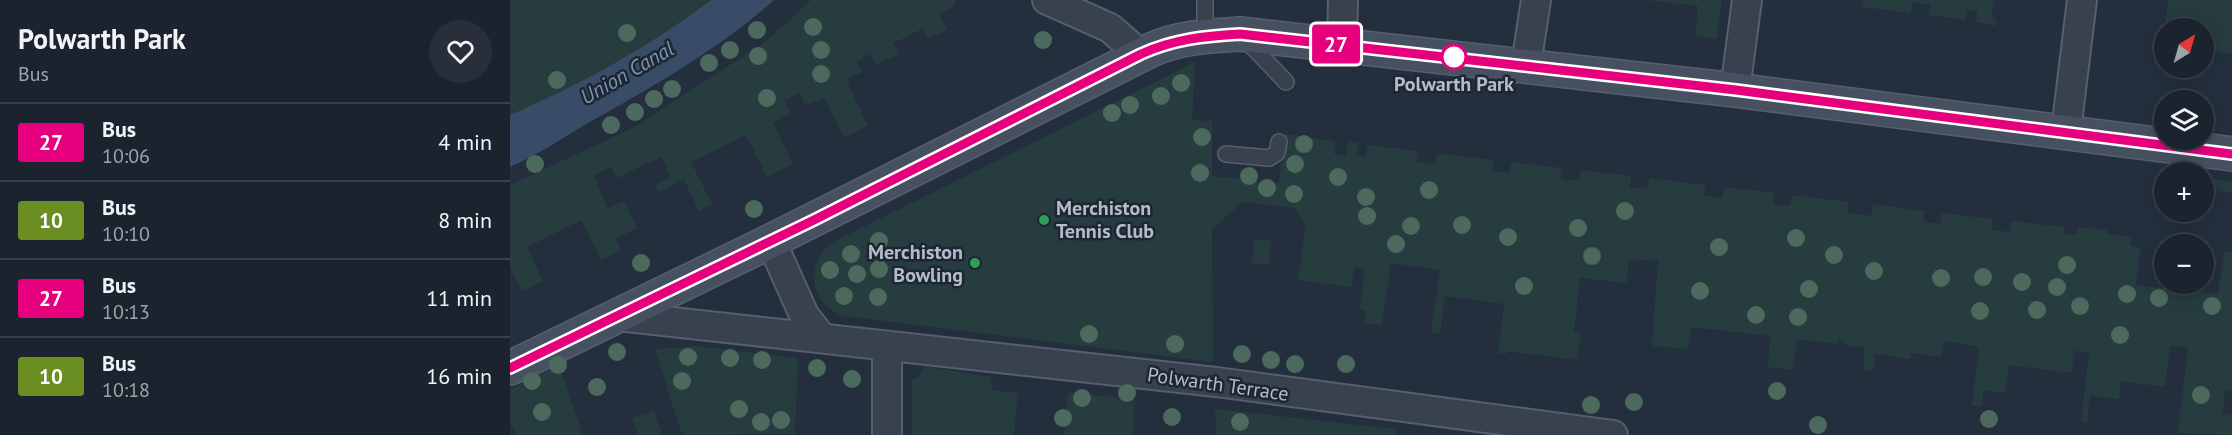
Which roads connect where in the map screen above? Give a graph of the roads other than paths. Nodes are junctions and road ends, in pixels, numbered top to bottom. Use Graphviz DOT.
graph roads {
  1 [pos="1047,0"];
  2 [pos="1205,0"];
  3 [pos="1343,0"];
  4 [pos="1536,0"];
  5 [pos="1747,0"];
  6 [pos="2082,0"];
  7 [pos="1240,34"];
  8 [pos="1204,36"];
  9 [pos="1342,45"];
  10 [pos="1141,54"];
  11 [pos="1527,65"];
  12 [pos="1286,82"];
  13 [pos="1736,90"];
  14 [pos="2066,131"];
  15 [pos="1279,142"];
  16 [pos="1226,154"];
  17 [pos="2232,154"];
  18 [pos="771,241"];
  19 [pos="676,288"];
  20 [pos="618,316"];
  21 [pos="705,325"];
  22 [pos="822,338"];
  23 [pos="887,346"];
  24 [pos="510,368"];
  25 [pos="1451,424"];
  26 [pos="887,435"];
  27 [pos="1613,435"];
  1 -- 10 [label="street"];
  2 -- 8 [label="lane"];
  3 -- 9 [label="street"];
  4 -- 11 [label="street"];
  5 -- 13 [label="street"];
  6 -- 14 [label="street"];
  7 -- 8 [label="street"];
  7 -- 9 [label="street"];
  7 -- 12 [label="lane"];
  8 -- 10 [label="street"];
  9 -- 11 [label="street"];
  10 -- 18 [label="street"];
  11 -- 13 [label="street"];
  13 -- 14 [label="street"];
  14 -- 17 [label="street"];
  15 -- 16 [label="lane"];
  18 -- 19 [label="street"];
  18 -- 22 [label="street"];
  19 -- 20 [label="street"];
  19 -- 21 [label="street"];
  20 -- 21 [label="street, Polwarth Terrace"];
  20 -- 24 [label="street"];
  21 -- 22 [label="street, Polwarth Terrace"];
  22 -- 23 [label="street, Polwarth Terrace"];
  23 -- 25 [label="street, Polwarth Terrace"];
  23 -- 26 [label="street"];
  25 -- 27 [label="street, Polwarth Terrace"];
}
